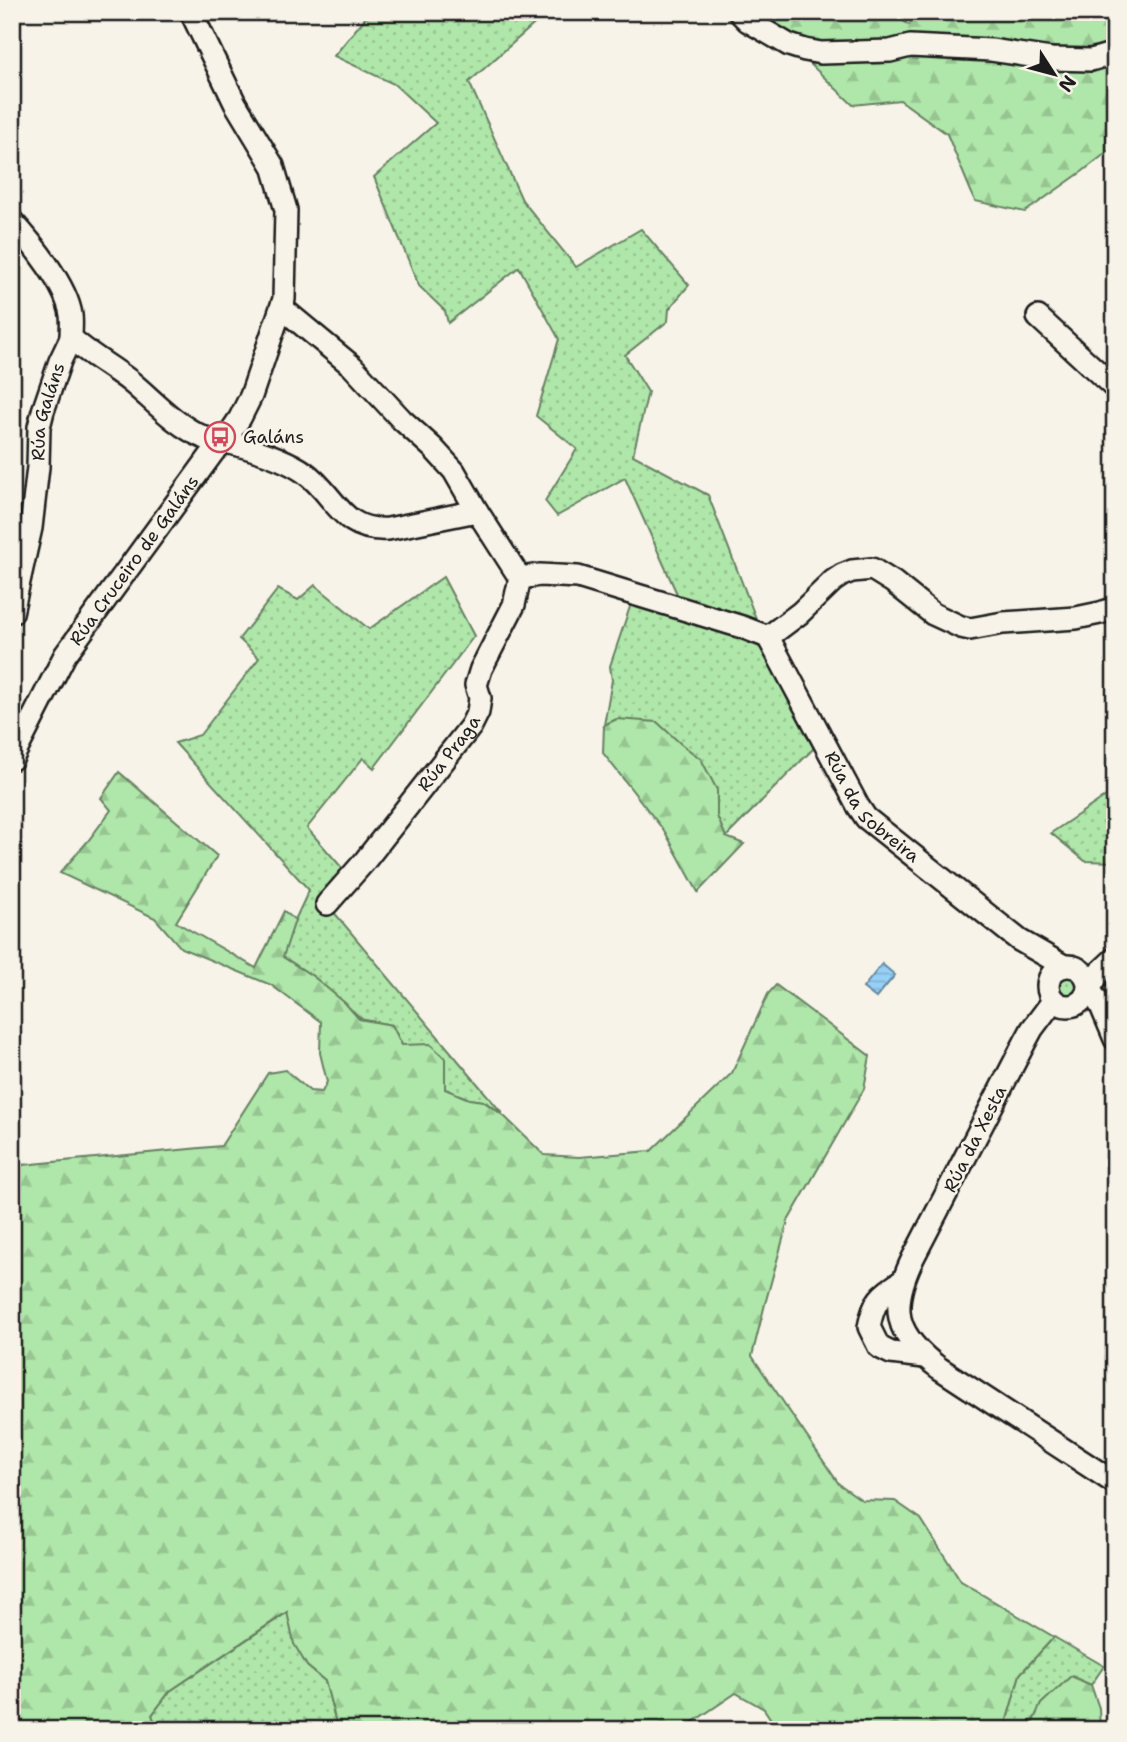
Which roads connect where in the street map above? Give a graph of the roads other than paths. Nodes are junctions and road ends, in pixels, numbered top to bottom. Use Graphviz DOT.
graph roads {
  1 [pos="191,12"];
  2 [pos="739,12"];
  3 [pos="1115,53"];
  4 [pos="12,221"];
  5 [pos="282,308"];
  6 [pos="1038,317"];
  7 [pos="71,338"];
  8 [pos="1115,388"];
  9 [pos="224,442"];
  10 [pos="477,511"];
  11 [pos="520,578"];
  12 [pos="1115,608"];
  13 [pos="12,613"];
  14 [pos="768,637"];
  15 [pos="12,759"];
  16 [pos="327,904"];
  17 [pos="1019,940"];
  18 [pos="1115,955"];
  19 [pos="1068,967"];
  20 [pos="1051,994"];
  21 [pos="1082,997"];
  22 [pos="1115,1040"];
  23 [pos="902,1281"];
  24 [pos="924,1357"];
  25 [pos="1115,1483"];
  1 -- 5 [label="street, Rúa Cruceiro de Galáns"];
  2 -- 3 [label="street"];
  4 -- 7 [label="street, Rúa Galáns"];
  5 -- 9 [label="street, Rúa Cruceiro de Galáns"];
  5 -- 10 [label="street"];
  6 -- 8 [label="street"];
  7 -- 9 [label="street, Rúa Galáns"];
  7 -- 13 [label="street, Rúa Galáns"];
  9 -- 10 [label="street"];
  9 -- 15 [label="street, Rúa Cruceiro de Galáns"];
  10 -- 11 [label="street"];
  11 -- 14 [label="street"];
  11 -- 16 [label="street, Rúa Praga"];
  12 -- 14 [label="street"];
  14 -- 17 [label="street, Rúa da Sobreira"];
  17 -- 19 [label="street, Rúa da Sobreira"];
  17 -- 20 [label="street, Rúa da Sobreira"];
  18 -- 19 [label="street"];
  18 -- 21 [label="street"];
  19 -- 20 [label="street"];
  19 -- 21 [label="street"];
  20 -- 21 [label="street"];
  20 -- 23 [label="street, Rúa da Xesta"];
  21 -- 22 [label="street"];
  23 -- 24 [label="street, Rúa da Xesta"];
  23 -- 24 [label="street, Rúa da Xesta"];
  24 -- 25 [label="street, Rúa da Xesta"];
}
